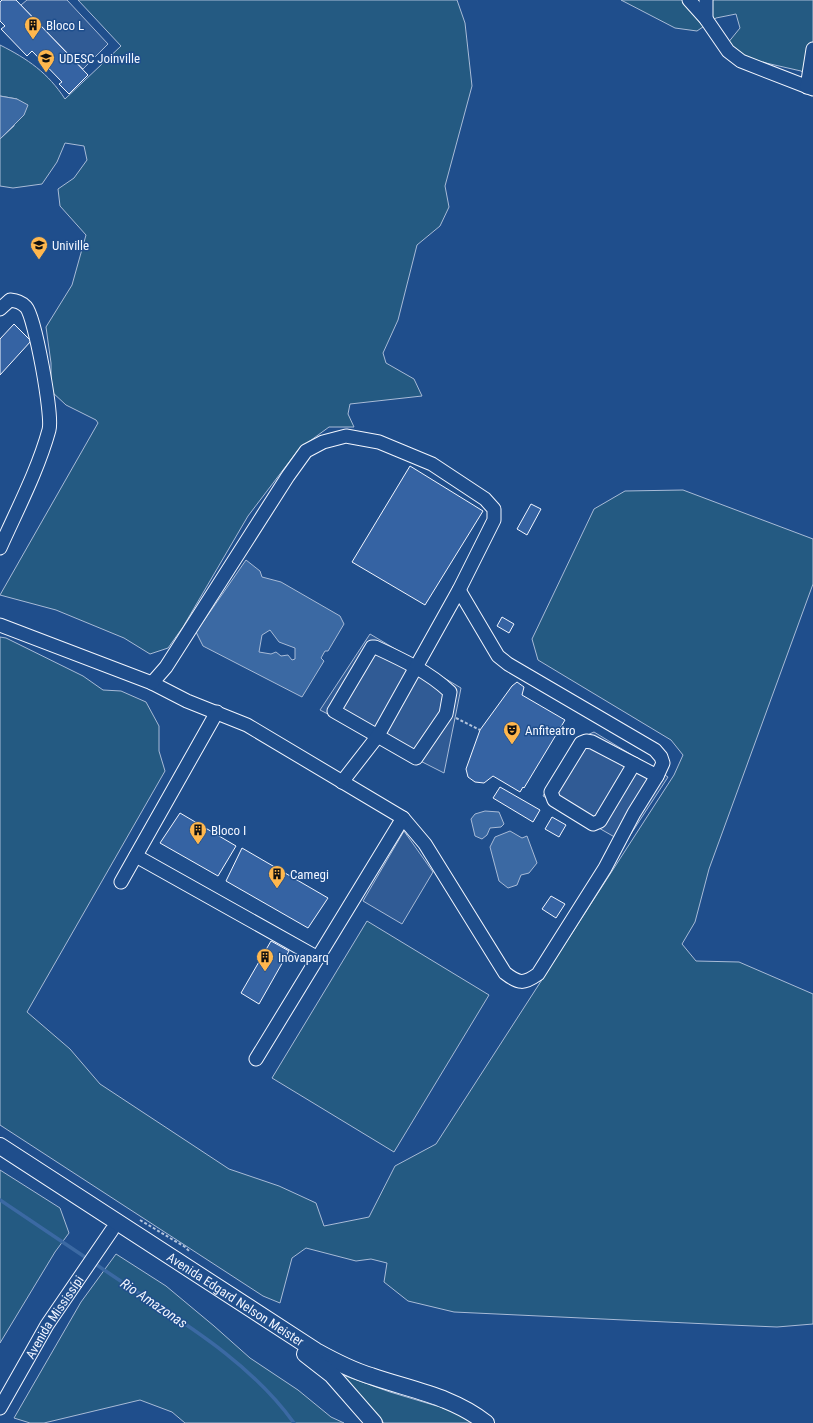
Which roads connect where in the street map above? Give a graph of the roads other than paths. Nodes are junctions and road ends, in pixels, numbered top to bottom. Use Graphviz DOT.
graph roads {
  1 [pos="689,0"];
  2 [pos="706,0"];
  3 [pos="706,19"];
  4 [pos="813,49"];
  5 [pos="810,88"];
  6 [pos="0,309"];
  7 [pos="0,548"];
  8 [pos="459,590"];
  9 [pos="0,625"];
  10 [pos="416,668"];
  11 [pos="152,683"];
  12 [pos="217,712"];
  13 [pos="377,737"];
  14 [pos="634,764"];
  15 [pos="657,776"];
  16 [pos="342,782"];
  17 [pos="403,818"];
  18 [pos="136,856"];
  19 [pos="121,882"];
  20 [pos="318,958"];
  21 [pos="256,1059"];
  22 [pos="0,1146"];
  23 [pos="0,1156"];
  24 [pos="112,1230"];
  25 [pos="0,1408"];
  26 [pos="374,1423"];
  27 [pos="486,1423"];
  1 -- 3 [label="street"];
  2 -- 3 [label="street"];
  3 -- 5 [label="street"];
  4 -- 5 [label="street"];
  6 -- 7 [label="street"];
  8 -- 10 [label="street"];
  8 -- 11 [label="street"];
  8 -- 15 [label="street"];
  9 -- 11 [label="street"];
  10 -- 13 [label="street"];
  10 -- 13 [label="street"];
  10 -- 13 [label="street"];
  11 -- 12 [label="street"];
  12 -- 16 [label="street"];
  12 -- 18 [label="street"];
  13 -- 16 [label="street"];
  14 -- 14 [label="street"];
  14 -- 15 [label="street"];
  15 -- 17 [label="street"];
  16 -- 17 [label="street"];
  17 -- 20 [label="street"];
  18 -- 19 [label="street"];
  18 -- 20 [label="street"];
  20 -- 21 [label="street"];
  22 -- 27 [label="main road, Avenida Edgard Nelson Meister"];
  23 -- 24 [label="main road, Avenida Edgard Nelson Meister"];
  24 -- 25 [label="street, Avenida Mississípi"];
  24 -- 26 [label="main road, Avenida Edgard Nelson Meister"];
}
